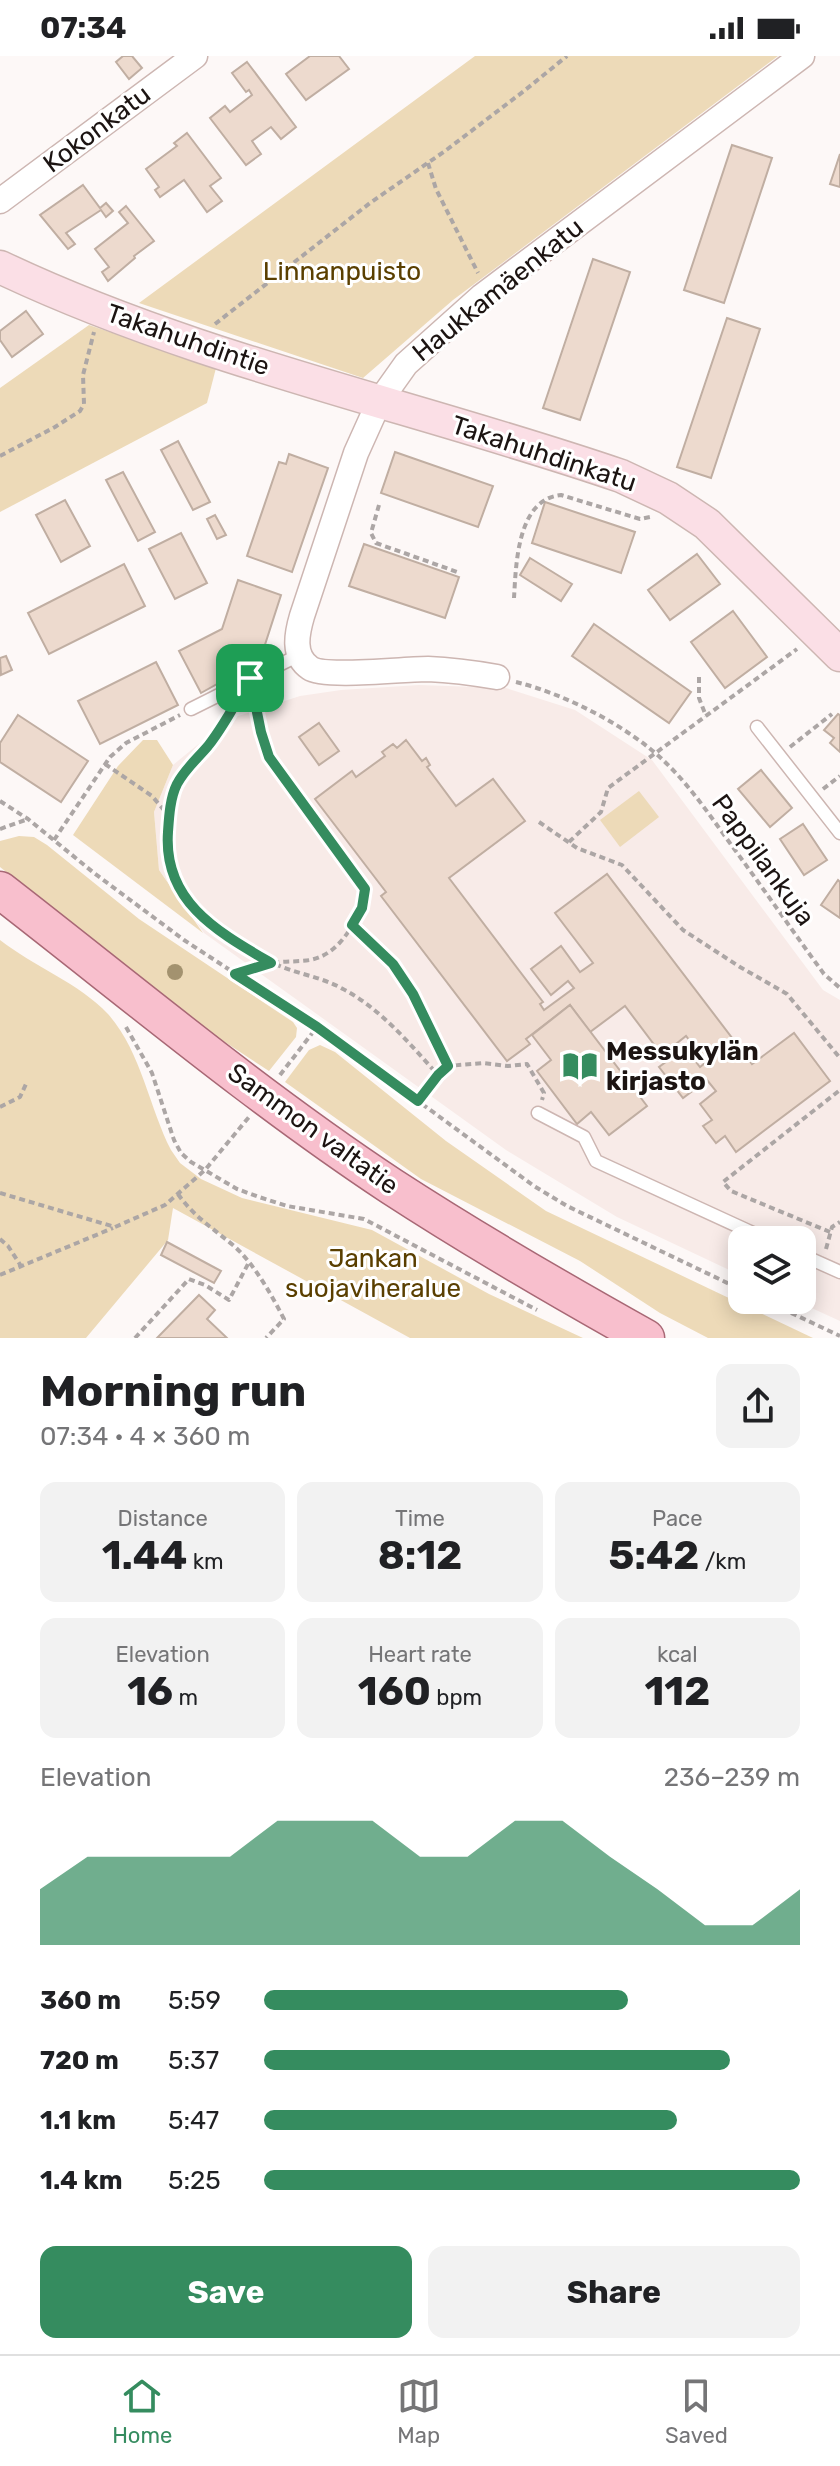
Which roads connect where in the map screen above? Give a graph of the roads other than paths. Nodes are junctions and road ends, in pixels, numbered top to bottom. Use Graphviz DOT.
graph roads {
  1 [pos="195,56"];
  2 [pos="802,56"];
  3 [pos="0,201"];
  4 [pos="0,267"];
  5 [pos="379,402"];
  6 [pos="299,655"];
  7 [pos="840,655"];
  8 [pos="497,677"];
  9 [pos="191,709"];
  10 [pos="757,727"];
  11 [pos="840,833"];
  12 [pos="0,890"];
  13 [pos="538,1113"];
  14 [pos="738,1226"];
  15 [pos="646,1338"];
  1 -- 3 [label="street, Kokonkatu"];
  2 -- 5 [label="street, Haukkamäenkatu"];
  4 -- 5 [label="street, Takahuhdintie"];
  5 -- 6 [label="street, Haukkamäenkatu"];
  5 -- 7 [label="street, Takahuhdinkatu"];
  6 -- 8 [label="street"];
  6 -- 9 [label="lane"];
  10 -- 11 [label="lane"];
  12 -- 15 [label="main road, Sammon valtatie"];
  13 -- 14 [label="lane"];
}
